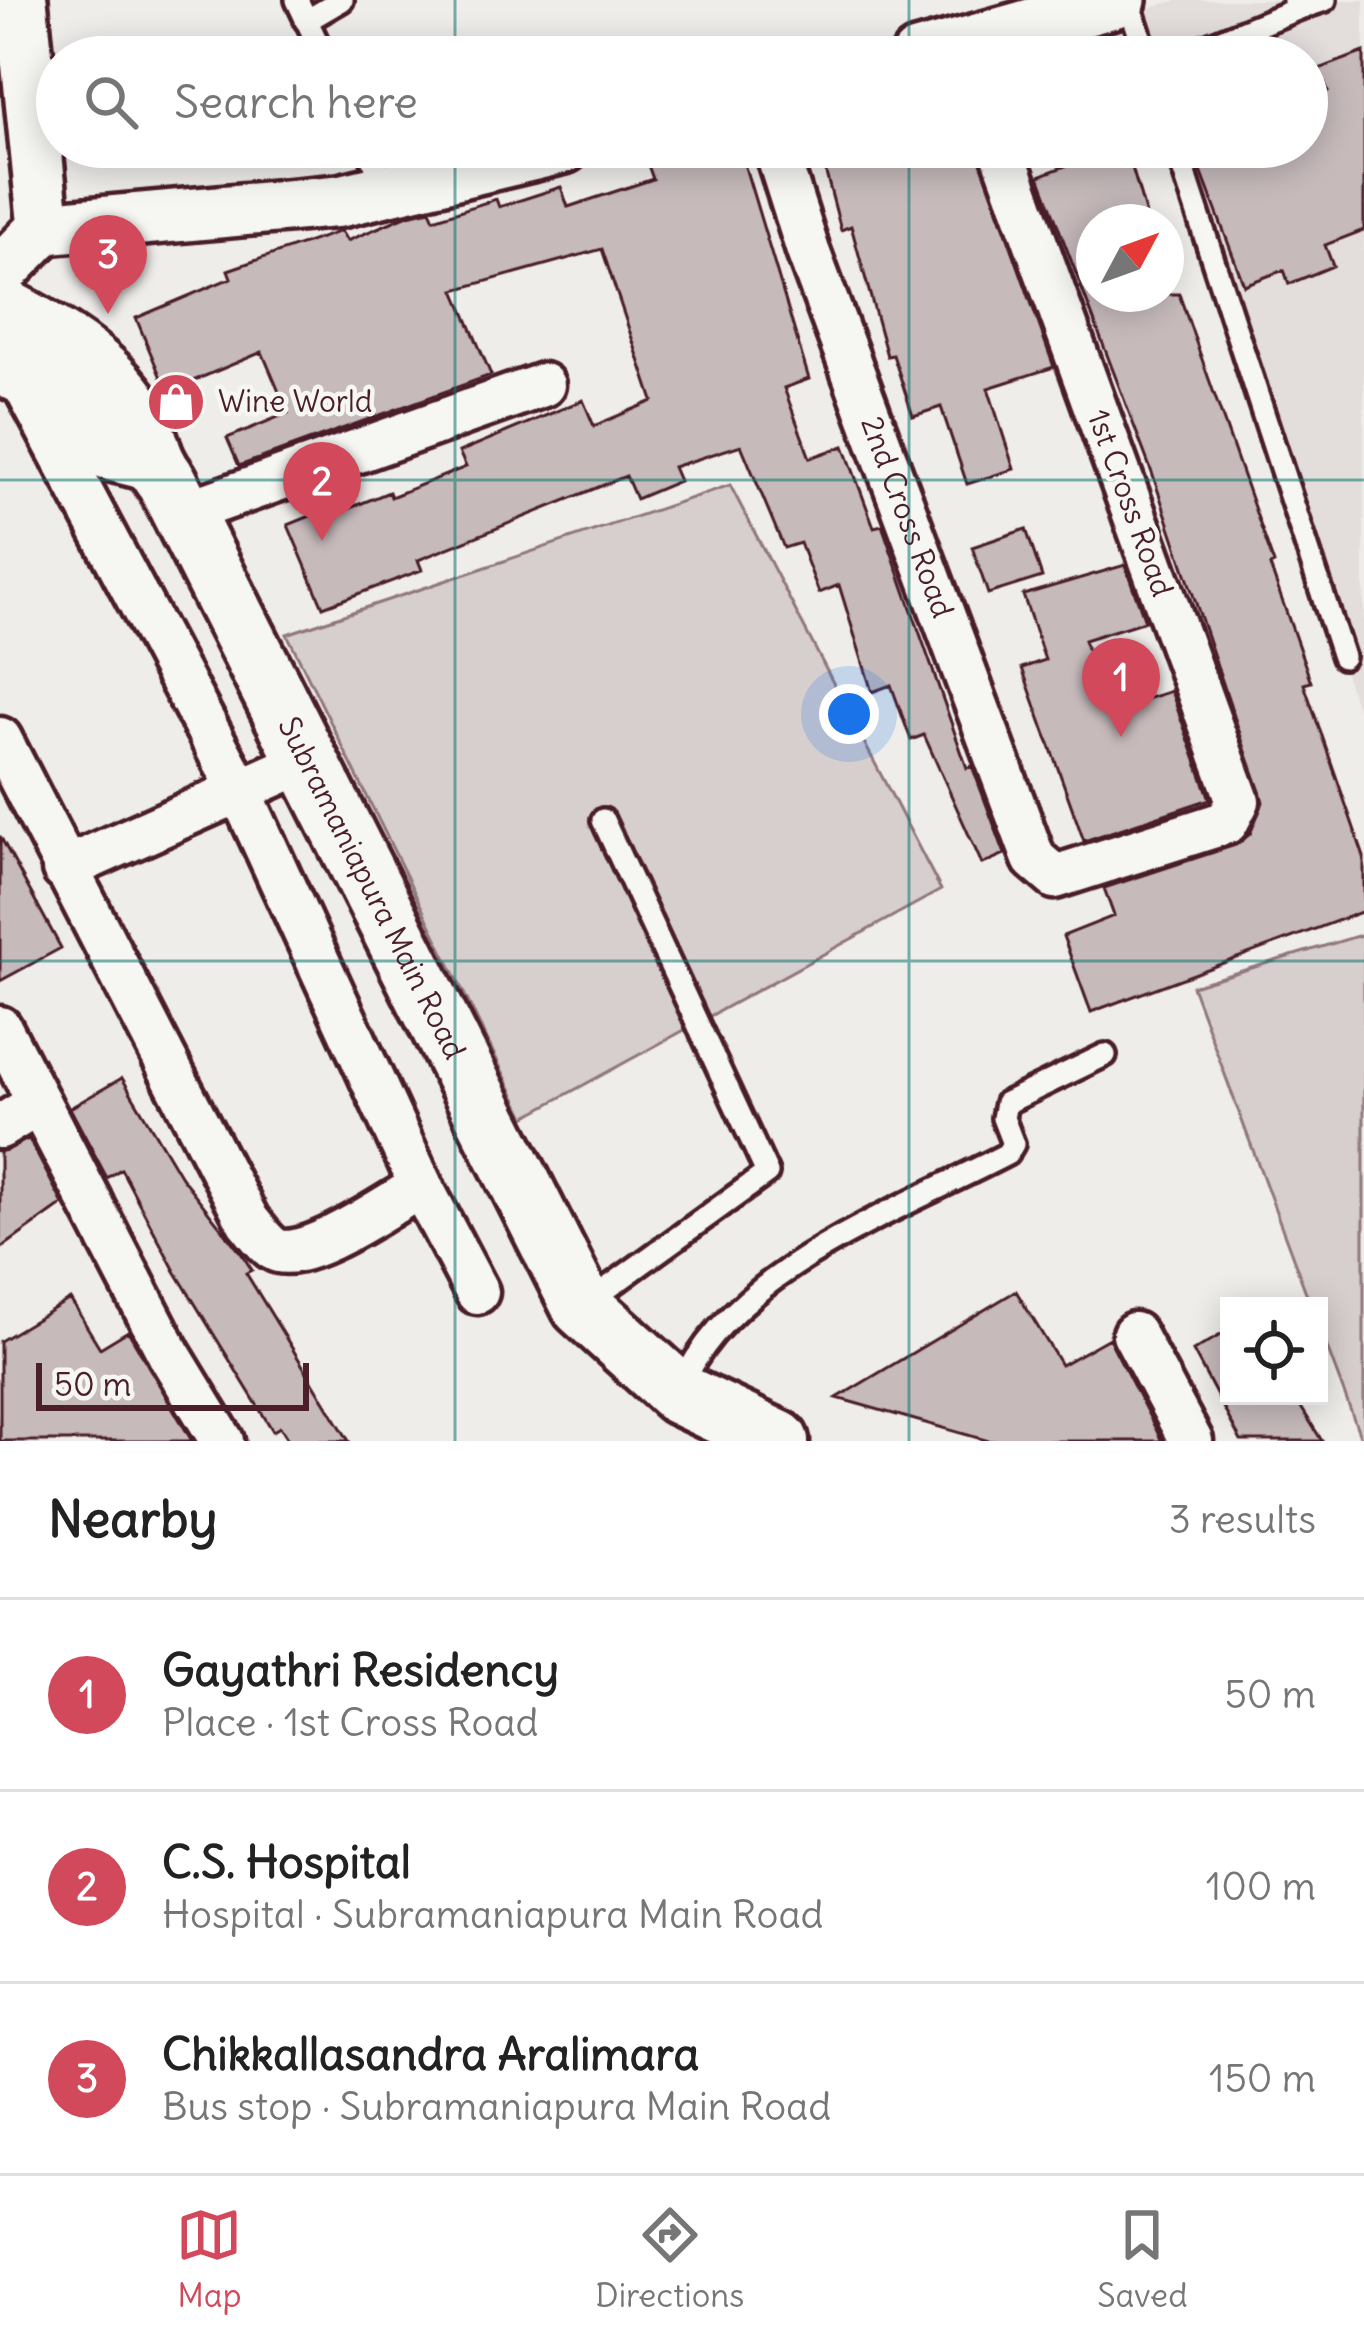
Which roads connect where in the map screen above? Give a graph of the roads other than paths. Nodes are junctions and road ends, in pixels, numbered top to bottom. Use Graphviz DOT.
graph roads {
  1 [pos="21,0"];
  2 [pos="342,0"];
  3 [pos="1124,0"];
  4 [pos="1325,0"];
  5 [pos="1296,5"];
  6 [pos="302,10"];
  7 [pos="1006,36"];
  8 [pos="1139,36"];
  9 [pos="1228,36"];
  10 [pos="36,149"];
  11 [pos="38,168"];
  12 [pos="377,168"];
  13 [pos="782,168"];
  14 [pos="1009,168"];
  15 [pos="1183,168"];
  16 [pos="44,228"];
  17 [pos="0,273"];
  18 [pos="0,307"];
  19 [pos="0,363"];
  20 [pos="0,382"];
  21 [pos="543,386"];
  22 [pos="150,460"];
  23 [pos="181,514"];
  24 [pos="1343,657"];
  25 [pos="0,739"];
  26 [pos="306,761"];
  27 [pos="240,791"];
  28 [pos="603,820"];
  29 [pos="64,869"];
  30 [pos="1054,877"];
  31 [pos="0,1028"];
  32 [pos="1106,1054"];
  33 [pos="39,1103"];
  34 [pos="0,1127"];
  35 [pos="421,1186"];
  36 [pos="477,1292"];
  37 [pos="582,1306"];
  38 [pos="1134,1334"];
  39 [pos="679,1394"];
  40 [pos="222,1441"];
  41 [pos="778,1441"];
  42 [pos="1191,1441"];
  1 -- 10 [label="street"];
  2 -- 6 [label="lane"];
  3 -- 7 [label="street"];
  3 -- 8 [label="lane"];
  4 -- 5 [label="lane"];
  5 -- 9 [label="lane"];
  11 -- 16 [label="street"];
  12 -- 16 [label="street"];
  13 -- 30 [label="street, 2nd Cross Road"];
  14 -- 30 [label="street, 1st Cross Road"];
  15 -- 24 [label="lane"];
  16 -- 17 [label="street"];
  18 -- 22 [label="main road, Subramaniapura Main Road"];
  19 -- 22 [label="main road"];
  20 -- 27 [label="street"];
  21 -- 23 [label="street"];
  22 -- 23 [label="main road, Subramaniapura Main Road"];
  23 -- 26 [label="main road, Subramaniapura Main Road"];
  25 -- 29 [label="street"];
  26 -- 27 [label="street"];
  26 -- 37 [label="main road, Subramaniapura Main Road"];
  27 -- 29 [label="street"];
  27 -- 35 [label="street"];
  28 -- 37 [label="lane"];
  29 -- 35 [label="street"];
  31 -- 33 [label="street"];
  32 -- 39 [label="lane"];
  33 -- 34 [label="street"];
  33 -- 40 [label="street"];
  35 -- 36 [label="street"];
  37 -- 39 [label="main road, Subramaniapura Main Road"];
  38 -- 42 [label="street"];
  39 -- 41 [label="main road, Subramaniapura Main Road"];
}
